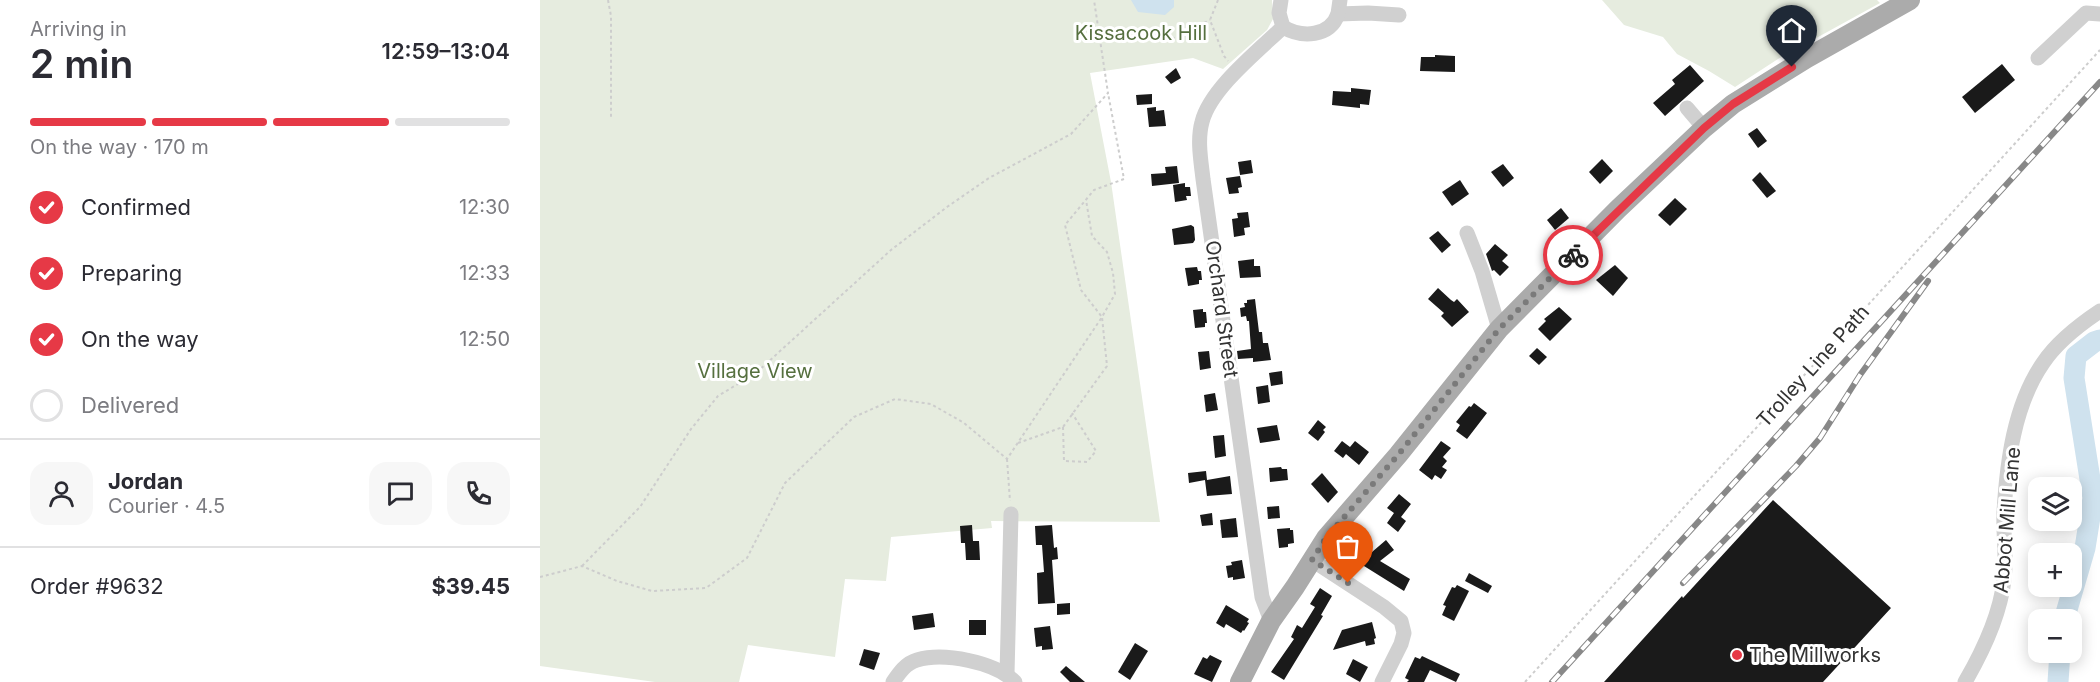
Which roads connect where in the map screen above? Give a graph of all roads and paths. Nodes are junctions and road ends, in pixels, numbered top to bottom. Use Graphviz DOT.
graph roads {
  1 [pos="608,0"];
  2 [pos="1094,0"];
  3 [pos="1218,0"];
  4 [pos="1281,0"];
  5 [pos="1910,0"];
  6 [pos="1339,7"];
  7 [pos="2100,14"];
  8 [pos="1400,15"];
  9 [pos="1210,21"];
  10 [pos="1283,27"];
  11 [pos="1100,37"];
  12 [pos="2100,50"];
  13 [pos="2038,58"];
  14 [pos="1237,72"];
  15 [pos="1108,93"];
  16 [pos="1687,108"];
  17 [pos="611,117"];
  18 [pos="1704,128"];
  19 [pos="1086,200"];
  20 [pos="1467,233"];
  21 [pos="2100,311"];
  22 [pos="1102,317"];
  23 [pos="1499,329"];
  24 [pos="1072,413"];
  25 [pos="1063,427"];
  26 [pos="1018,442"];
  27 [pos="1007,459"];
  28 [pos="1011,514"];
  29 [pos="1312,560"];
  30 [pos="582,566"];
  31 [pos="540,577"];
  32 [pos="1271,621"];
  33 [pos="1011,678"];
  34 [pos="893,682"];
  35 [pos="1240,682"];
  36 [pos="1382,682"];
  37 [pos="1525,682"];
  38 [pos="1965,682"];
  1 -- 17 [label="path"];
  2 -- 11 [label="path"];
  3 -- 9 [label="path"];
  4 -- 10 [label="street"];
  5 -- 18 [label="main road"];
  6 -- 8 [label="street"];
  6 -- 10 [label="street"];
  7 -- 13 [label="street"];
  9 -- 11 [label="path"];
  9 -- 14 [label="path"];
  10 -- 14 [label="street, Orchard Street"];
  11 -- 15 [label="path"];
  12 -- 37 [label="path, Trolley Line Path"];
  14 -- 32 [label="street, Orchard Street"];
  15 -- 19 [label="path"];
  15 -- 30 [label="path"];
  16 -- 18 [label="street"];
  18 -- 23 [label="main road"];
  19 -- 22 [label="path"];
  19 -- 22 [label="path"];
  20 -- 23 [label="street"];
  21 -- 38 [label="street, Abbot Mill Lane"];
  22 -- 24 [label="path"];
  22 -- 26 [label="path"];
  23 -- 29 [label="main road"];
  24 -- 25 [label="path"];
  24 -- 25 [label="path"];
  25 -- 26 [label="path"];
  26 -- 27 [label="path"];
  27 -- 28 [label="path"];
  27 -- 30 [label="path"];
  28 -- 33 [label="street"];
  29 -- 32 [label="main road"];
  29 -- 36 [label="street"];
  30 -- 31 [label="path"];
  32 -- 35 [label="main road"];
  33 -- 34 [label="street"];
}
